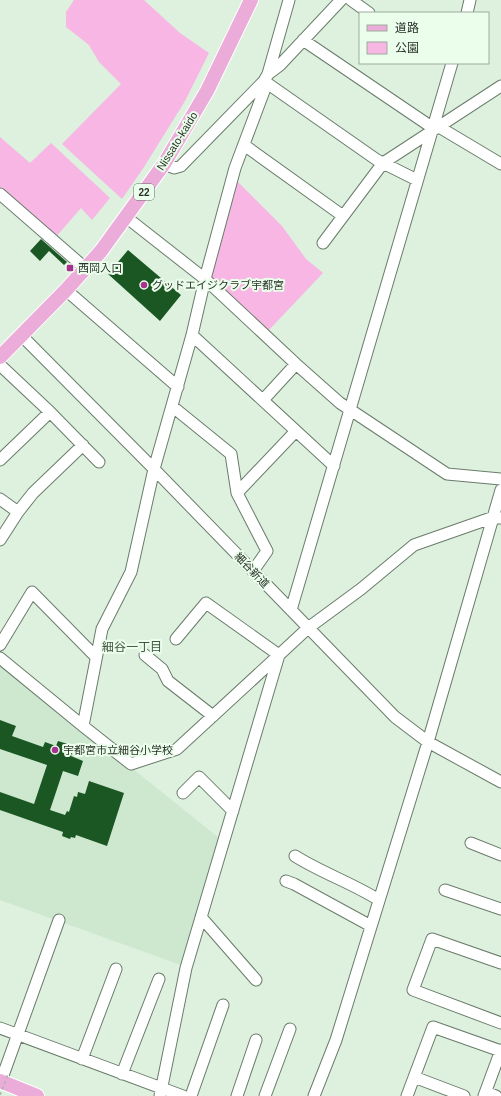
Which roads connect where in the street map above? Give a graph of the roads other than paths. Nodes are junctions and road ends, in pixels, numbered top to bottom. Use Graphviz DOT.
graph roads {
  1 [pos="251,0"];
  2 [pos="289,0"];
  3 [pos="341,0"];
  4 [pos="351,0"];
  5 [pos="470,0"];
  6 [pos="369,12"];
  7 [pos="467,12"];
  8 [pos="303,40"];
  9 [pos="448,65"];
  10 [pos="266,79"];
  11 [pos="501,86"];
  12 [pos="435,129"];
  13 [pos="244,145"];
  14 [pos="383,163"];
  15 [pos="164,164"];
  16 [pos="501,164"];
  17 [pos="417,180"];
  18 [pos="0,194"];
  19 [pos="343,216"];
  20 [pos="126,217"];
  21 [pos="323,243"];
  22 [pos="85,268"];
  23 [pos="205,279"];
  24 [pos="66,290"];
  25 [pos="21,335"];
  26 [pos="192,336"];
  27 [pos="0,357"];
  28 [pos="296,364"];
  29 [pos="0,365"];
  30 [pos="178,387"];
  31 [pos="263,400"];
  32 [pos="172,407"];
  33 [pos="349,409"];
  34 [pos="50,412"];
  35 [pos="296,432"];
  36 [pos="83,445"];
  37 [pos="0,460"];
  38 [pos="99,462"];
  39 [pos="334,466"];
  40 [pos="154,469"];
  41 [pos="501,479"];
  42 [pos="501,490"];
  43 [pos="237,493"];
  44 [pos="0,498"];
  45 [pos="18,512"];
  46 [pos="497,518"];
  47 [pos="0,540"];
  48 [pos="252,571"];
  49 [pos="291,610"];
  50 [pos="308,628"];
  51 [pos="176,639"];
  52 [pos="0,645"];
  53 [pos="145,655"];
  54 [pos="279,655"];
  55 [pos="0,658"];
  56 [pos="96,658"];
  57 [pos="213,716"];
  58 [pos="83,726"];
  59 [pos="428,742"];
  60 [pos="501,782"];
  61 [pos="183,793"];
  62 [pos="232,811"];
  63 [pos="471,843"];
  64 [pos="501,855"];
  65 [pos="295,856"];
  66 [pos="286,881"];
  67 [pos="445,890"];
  68 [pos="379,900"];
  69 [pos="501,909"];
  70 [pos="201,918"];
  71 [pos="59,920"];
  72 [pos="371,926"];
  73 [pos="501,963"];
  74 [pos="116,969"];
  75 [pos="159,979"];
  76 [pos="256,980"];
  77 [pos="223,1005"];
  78 [pos="501,1023"];
  79 [pos="0,1028"];
  80 [pos="290,1029"];
  81 [pos="18,1034"];
  82 [pos="256,1040"];
  83 [pos="501,1051"];
  84 [pos="82,1059"];
  85 [pos="122,1074"];
  86 [pos="414,1076"];
  87 [pos="2,1083"];
  88 [pos="161,1092"];
  89 [pos="489,1095"];
  90 [pos="36,1096"];
  91 [pos="183,1096"];
  92 [pos="191,1096"];
  93 [pos="237,1096"];
  94 [pos="265,1096"];
  95 [pos="314,1096"];
  96 [pos="407,1096"];
  97 [pos="464,1096"];
  1 -- 15 [label="main road, Nissato-kaido / 22"];
  2 -- 10 [label="street"];
  3 -- 8 [label="street"];
  4 -- 6 [label="street"];
  5 -- 7 [label="street"];
  8 -- 10 [label="street"];
  8 -- 12 [label="street"];
  9 -- 12 [label="street"];
  10 -- 13 [label="street"];
  10 -- 14 [label="street"];
  10 -- 15 [label="street"];
  11 -- 12 [label="street"];
  12 -- 14 [label="street"];
  12 -- 16 [label="street"];
  12 -- 17 [label="street"];
  13 -- 19 [label="street"];
  13 -- 23 [label="street"];
  14 -- 17 [label="street"];
  14 -- 19 [label="street"];
  15 -- 20 [label="main road, Nissato-kaido / 22"];
  17 -- 33 [label="street"];
  18 -- 22 [label="street"];
  19 -- 21 [label="street"];
  20 -- 22 [label="main road, Nissato-kaido / 22"];
  20 -- 23 [label="street"];
  22 -- 24 [label="main road, Nissato-kaido / 22"];
  23 -- 26 [label="street"];
  23 -- 28 [label="street"];
  24 -- 25 [label="main road, Nissato-kaido / 22"];
  24 -- 30 [label="street"];
  25 -- 27 [label="main road, Nissato-kaido / 22"];
  25 -- 40 [label="street, 細谷新道"];
  26 -- 30 [label="street"];
  26 -- 31 [label="street"];
  28 -- 31 [label="street"];
  28 -- 33 [label="street"];
  29 -- 34 [label="street"];
  30 -- 32 [label="street"];
  31 -- 35 [label="street"];
  32 -- 40 [label="street"];
  32 -- 43 [label="street"];
  33 -- 39 [label="street"];
  33 -- 41 [label="street"];
  34 -- 36 [label="street"];
  34 -- 37 [label="street"];
  35 -- 39 [label="street"];
  35 -- 43 [label="street"];
  36 -- 38 [label="street"];
  36 -- 45 [label="street"];
  39 -- 49 [label="street"];
  40 -- 48 [label="street, 細谷新道"];
  40 -- 56 [label="street"];
  42 -- 46 [label="street"];
  43 -- 48 [label="street"];
  44 -- 45 [label="street"];
  45 -- 47 [label="street"];
  46 -- 50 [label="street"];
  46 -- 59 [label="street"];
  48 -- 49 [label="street, 細谷新道"];
  49 -- 50 [label="street, 細谷新道"];
  50 -- 54 [label="street"];
  50 -- 59 [label="street, 細谷新道"];
  51 -- 54 [label="street"];
  52 -- 56 [label="street"];
  53 -- 57 [label="street"];
  54 -- 57 [label="street"];
  54 -- 62 [label="street"];
  55 -- 58 [label="street"];
  56 -- 58 [label="street"];
  57 -- 58 [label="street"];
  59 -- 60 [label="street, 細谷新道"];
  59 -- 68 [label="street"];
  61 -- 62 [label="street"];
  62 -- 70 [label="street"];
  63 -- 64 [label="street"];
  65 -- 68 [label="street"];
  66 -- 72 [label="street"];
  67 -- 69 [label="street"];
  68 -- 72 [label="street"];
  70 -- 76 [label="street"];
  70 -- 88 [label="street"];
  71 -- 81 [label="street"];
  72 -- 95 [label="street"];
  73 -- 78 [label="street"];
  74 -- 84 [label="street"];
  75 -- 85 [label="street"];
  77 -- 92 [label="street"];
  79 -- 81 [label="street"];
  80 -- 94 [label="street"];
  81 -- 84 [label="street"];
  81 -- 87 [label="street"];
  82 -- 93 [label="street"];
  83 -- 86 [label="street"];
  83 -- 89 [label="street"];
  84 -- 85 [label="street"];
  85 -- 88 [label="street"];
  86 -- 96 [label="street"];
  86 -- 97 [label="street"];
  87 -- 90 [label="main road"];
  88 -- 91 [label="street"];
}
